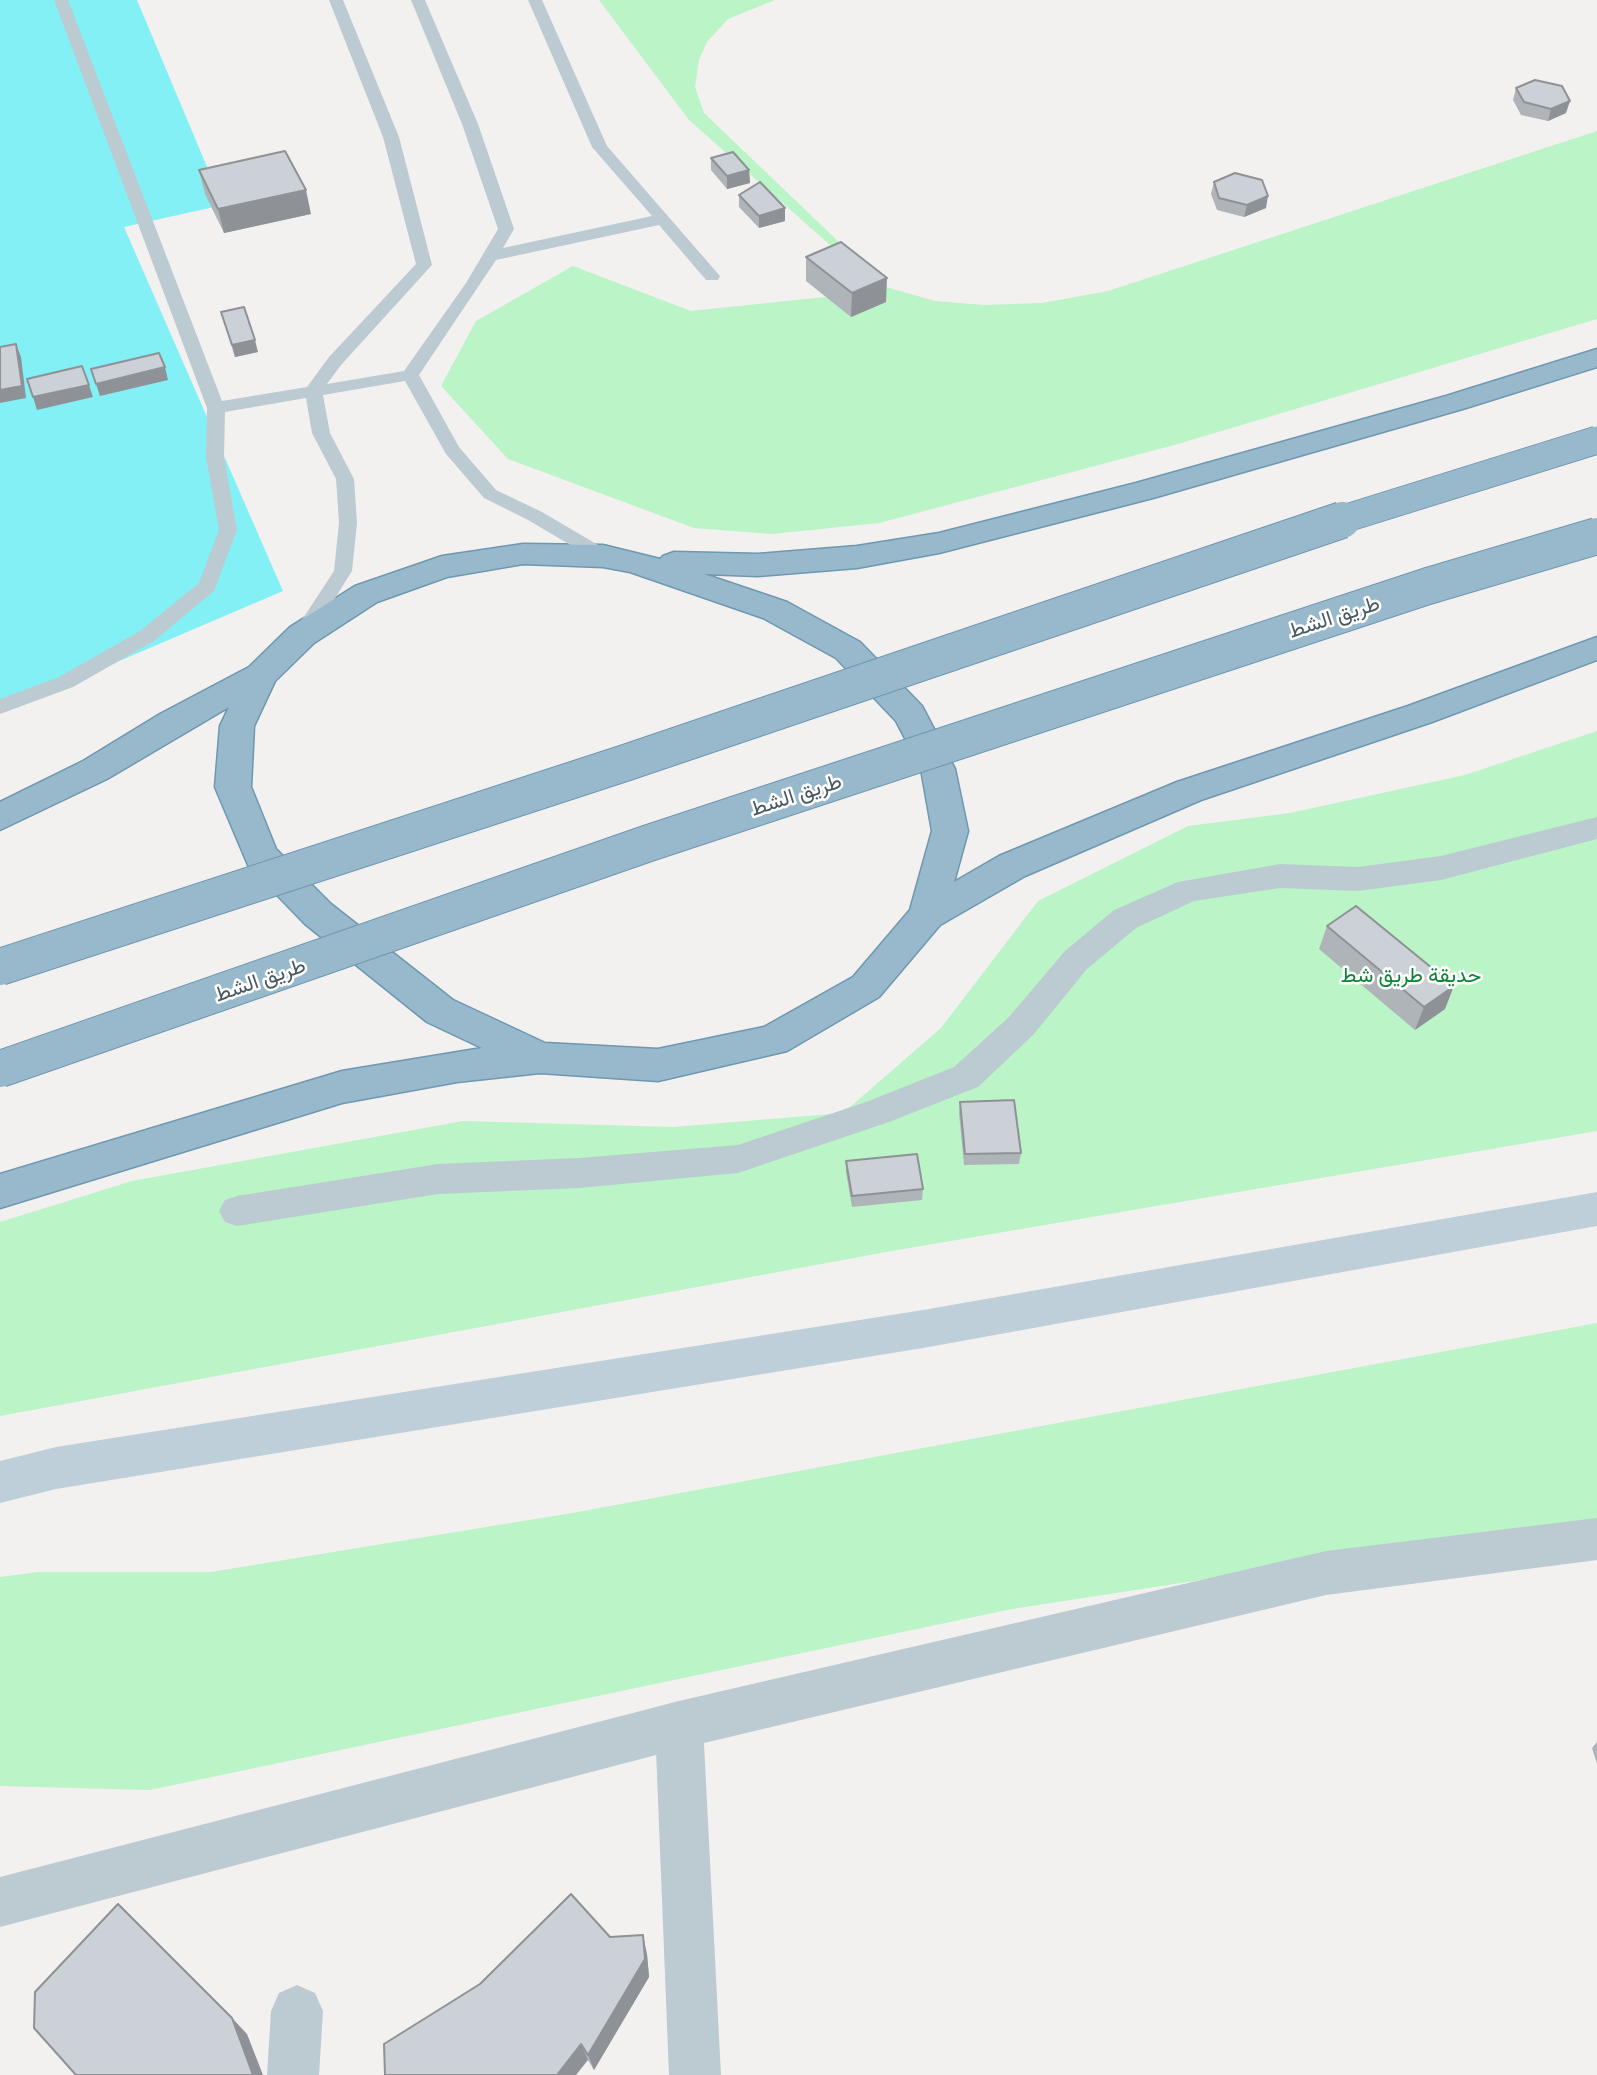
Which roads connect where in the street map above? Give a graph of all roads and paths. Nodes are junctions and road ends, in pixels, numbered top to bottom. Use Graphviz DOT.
graph roads {
  1 [pos="61,0"];
  2 [pos="336,0"];
  3 [pos="418,0"];
  4 [pos="535,0"];
  5 [pos="662,219"];
  6 [pos="490,256"];
  7 [pos="712,276"];
  8 [pos="1597,358"];
  9 [pos="410,375"];
  10 [pos="313,391"];
  11 [pos="216,408"];
  12 [pos="1597,440"];
  13 [pos="1597,536"];
  14 [pos="619,559"];
  15 [pos="302,635"];
  16 [pos="1597,649"];
  17 [pos="261,675"];
  18 [pos="0,707"];
  19 [pos="0,817"];
  20 [pos="1597,828"];
  21 [pos="927,915"];
  22 [pos="0,967"];
  23 [pos="541,1058"];
  24 [pos="0,1069"];
  25 [pos="0,1191"];
  26 [pos="1597,1209"];
  27 [pos="237,1211"];
  28 [pos="0,1482"];
  29 [pos="1597,1539"];
  30 [pos="679,1725"];
  31 [pos="0,1902"];
  32 [pos="297,2011"];
  33 [pos="293,2075"];
  34 [pos="695,2075"];
  1 -- 11 [label="lane"];
  2 -- 10 [label="lane"];
  3 -- 6 [label="lane"];
  4 -- 5 [label="lane"];
  5 -- 6 [label="lane"];
  5 -- 7 [label="lane"];
  6 -- 9 [label="lane"];
  8 -- 14 [label="highway"];
  9 -- 10 [label="lane"];
  9 -- 14 [label="lane"];
  10 -- 11 [label="lane"];
  10 -- 15 [label="lane"];
  11 -- 18 [label="lane"];
  12 -- 22 [label="highway, bridge"];
  13 -- 24 [label="highway, طريق الشط, bridge"];
  14 -- 15 [label="highway"];
  14 -- 21 [label="highway"];
  15 -- 17 [label="highway"];
  16 -- 21 [label="highway"];
  17 -- 19 [label="highway"];
  17 -- 23 [label="highway"];
  20 -- 27 [label="street"];
  21 -- 23 [label="highway"];
  23 -- 25 [label="highway"];
  26 -- 28 [label="main road"];
  29 -- 30 [label="street"];
  30 -- 31 [label="street"];
  30 -- 34 [label="street"];
  32 -- 33 [label="street"];
}
